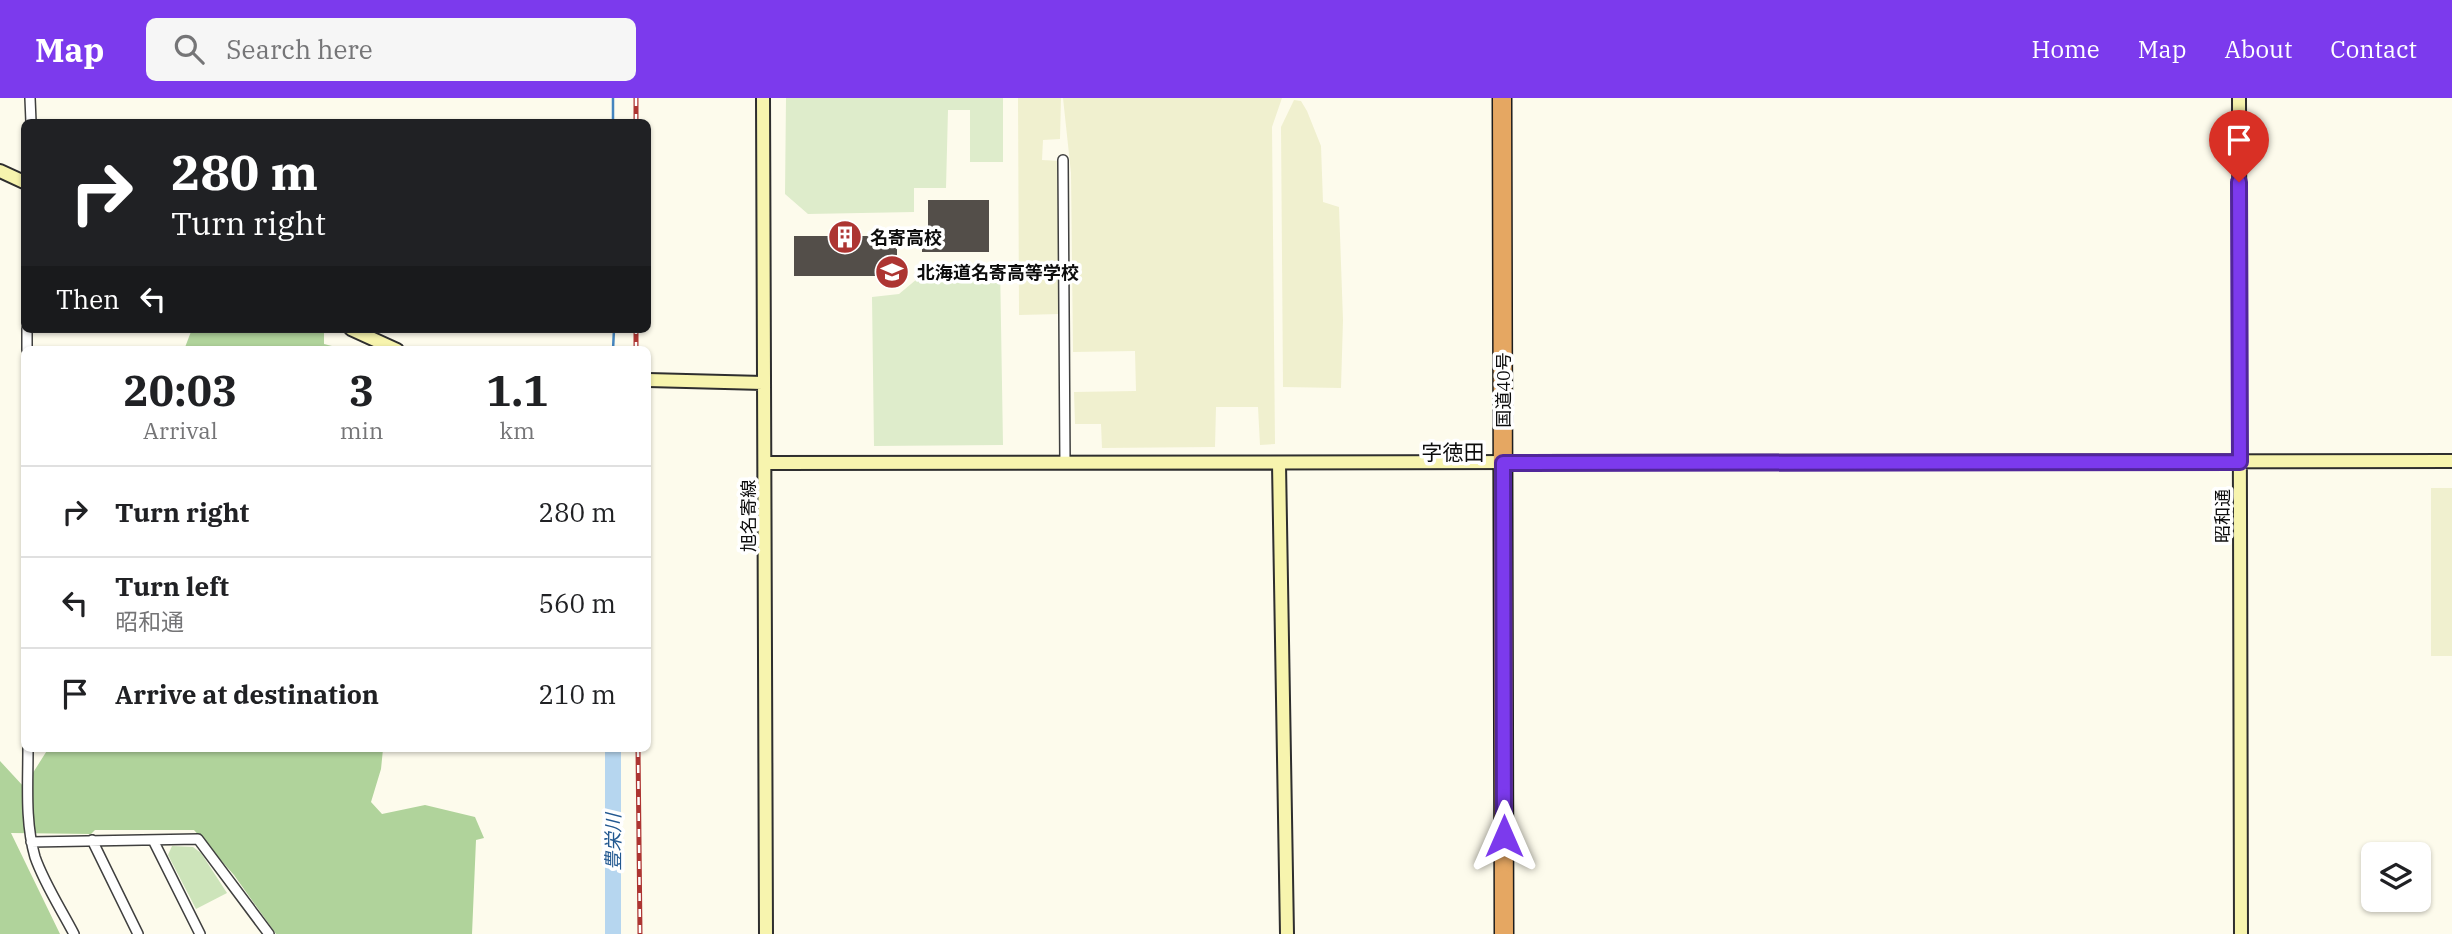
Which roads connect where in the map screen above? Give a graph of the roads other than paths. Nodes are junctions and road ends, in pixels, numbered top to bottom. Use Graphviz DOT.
graph roads {
  1 [pos="30,98"];
  2 [pos="763,98"];
  3 [pos="1502,98"];
  4 [pos="2239,98"];
  5 [pos="31,119"];
  6 [pos="1063,160"];
  7 [pos="0,171"];
  8 [pos="21,181"];
  9 [pos="360,333"];
  10 [pos="388,346"];
  11 [pos="651,380"];
  12 [pos="763,383"];
  13 [pos="2452,461"];
  14 [pos="2240,462"];
  15 [pos="765,463"];
  16 [pos="1065,463"];
  17 [pos="1503,463"];
  18 [pos="1279,464"];
  19 [pos="28,752"];
  20 [pos="92,840"];
  21 [pos="153,840"];
  22 [pos="31,842"];
  23 [pos="74,934"];
  24 [pos="138,934"];
  25 [pos="200,934"];
  26 [pos="269,934"];
  27 [pos="766,934"];
  28 [pos="1287,934"];
  29 [pos="1504,934"];
  30 [pos="2241,934"];
  1 -- 5 [label="street"];
  2 -- 12 [label="street, 旭名寄線"];
  3 -- 17 [label="highway, 国道40号"];
  4 -- 14 [label="street, 昭和通"];
  6 -- 16 [label="street"];
  7 -- 8 [label="street"];
  9 -- 10 [label="street"];
  11 -- 12 [label="street"];
  12 -- 15 [label="street, 旭名寄線"];
  13 -- 14 [label="street"];
  14 -- 17 [label="street"];
  14 -- 30 [label="street, 昭和通"];
  15 -- 16 [label="street"];
  15 -- 27 [label="street, 旭名寄線"];
  16 -- 18 [label="street"];
  17 -- 18 [label="street"];
  17 -- 29 [label="highway, 国道40号"];
  18 -- 28 [label="street"];
  19 -- 22 [label="street"];
  20 -- 21 [label="street"];
  20 -- 22 [label="street"];
  20 -- 24 [label="street"];
  21 -- 25 [label="street"];
  21 -- 26 [label="street"];
  22 -- 23 [label="street"];
}
